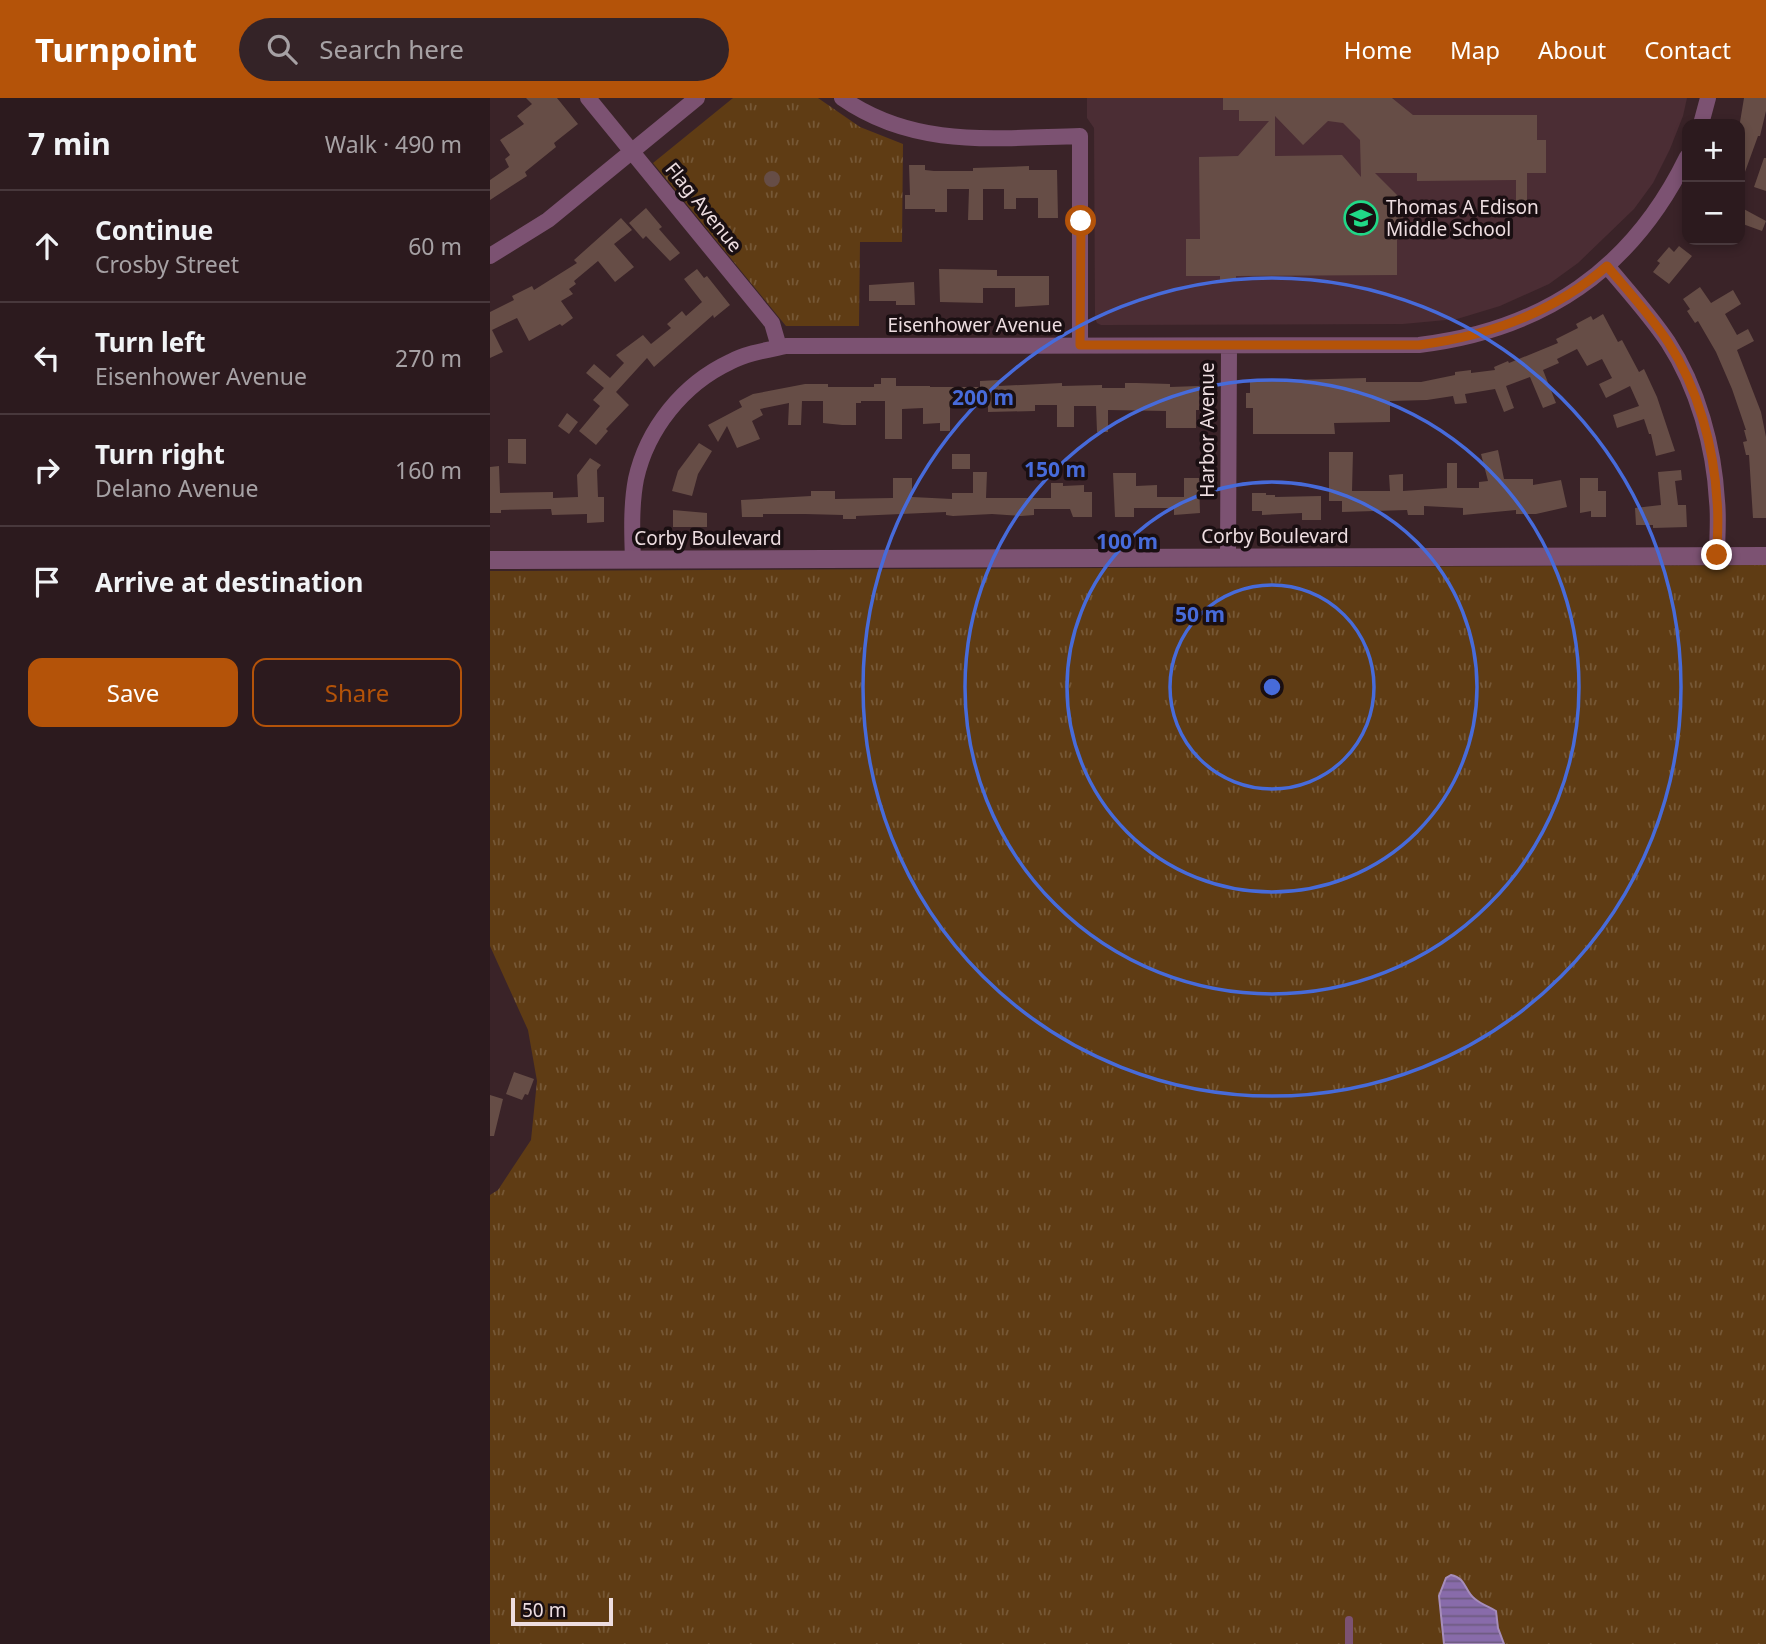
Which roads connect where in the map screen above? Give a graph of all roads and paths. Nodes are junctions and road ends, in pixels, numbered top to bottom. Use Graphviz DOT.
graph roads {
  1 [pos="587,98"];
  2 [pos="697,98"];
  3 [pos="842,98"];
  4 [pos="1709,98"];
  5 [pos="1703,119"];
  6 [pos="631,152"];
  7 [pos="1682,166"];
  8 [pos="490,256"];
  9 [pos="1607,266"];
  10 [pos="1080,345"];
  11 [pos="1229,345"];
  12 [pos="779,347"];
  13 [pos="1717,555"];
  14 [pos="1766,556"];
  15 [pos="1228,557"];
  16 [pos="633,560"];
  17 [pos="490,561"];
  18 [pos="1349,1620"];
  19 [pos="1349,1644"];
  1 -- 6 [label="street, Flag Avenue"];
  2 -- 6 [label="street"];
  3 -- 10 [label="street"];
  4 -- 5 [label="street"];
  6 -- 8 [label="street"];
  6 -- 12 [label="street, Flag Avenue"];
  7 -- 9 [label="street, Eisenhower Avenue"];
  9 -- 11 [label="street, Eisenhower Avenue"];
  9 -- 13 [label="street"];
  10 -- 11 [label="street, Eisenhower Avenue"];
  10 -- 12 [label="street, Eisenhower Avenue"];
  11 -- 15 [label="street, Harbor Avenue"];
  12 -- 16 [label="street, Eisenhower Avenue"];
  13 -- 14 [label="street, Corby Boulevard"];
  13 -- 15 [label="street, Corby Boulevard"];
  15 -- 16 [label="street, Corby Boulevard"];
  16 -- 17 [label="street, Corby Boulevard"];
  18 -- 19 [label="lane"];
}
